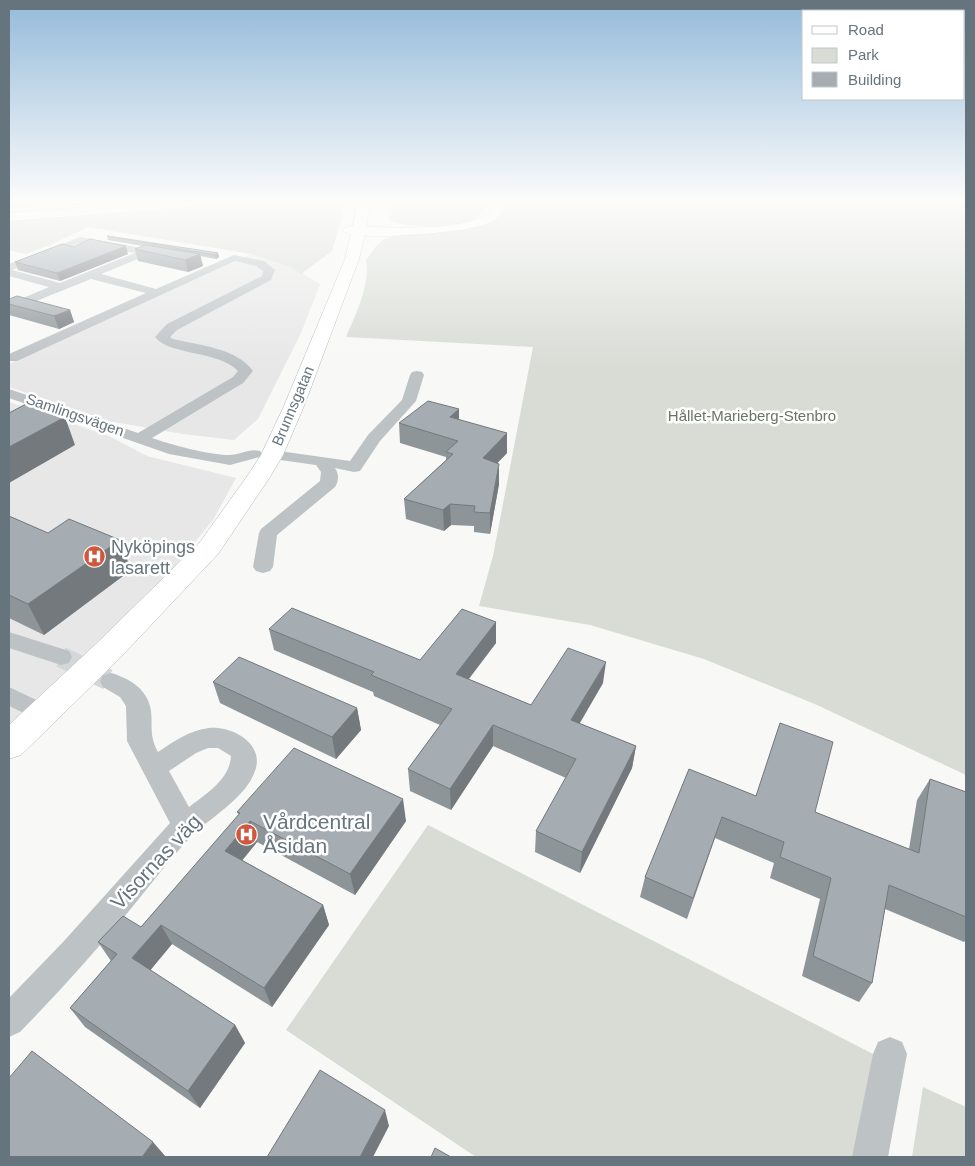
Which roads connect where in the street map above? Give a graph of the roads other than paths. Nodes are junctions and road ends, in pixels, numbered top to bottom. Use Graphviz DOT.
graph roads {
  1 [pos="36,257"];
  2 [pos="134,257"];
  3 [pos="343,257"];
  4 [pos="202,260"];
  5 [pos="220,264"];
  6 [pos="9,268"];
  7 [pos="9,273"];
  8 [pos="90,275"];
  9 [pos="62,286"];
  10 [pos="156,292"];
  11 [pos="22,303"];
  12 [pos="9,308"];
  13 [pos="40,308"];
  14 [pos="75,317"];
  15 [pos="93,322"];
  16 [pos="12,358"];
  17 [pos="417,375"];
  18 [pos="9,393"];
  19 [pos="141,438"];
  20 [pos="263,454"];
  21 [pos="322,461"];
  22 [pos="263,567"];
  23 [pos="9,640"];
  24 [pos="61,657"];
  25 [pos="111,681"];
  26 [pos="9,696"];
  27 [pos="43,713"];
  28 [pos="9,745"];
  29 [pos="154,768"];
  30 [pos="185,825"];
  31 [pos="9,1021"];
  32 [pos="890,1054"];
  33 [pos="870,1157"];
  1 -- 6 [label="street"];
  2 -- 8 [label="street"];
  3 -- 20 [label="main road, Brunnsgatan"];
  4 -- 5 [label="street"];
  5 -- 10 [label="street"];
  5 -- 19 [label="street"];
  7 -- 9 [label="street"];
  8 -- 9 [label="street"];
  8 -- 10 [label="street"];
  9 -- 11 [label="street"];
  10 -- 15 [label="street"];
  11 -- 12 [label="street"];
  11 -- 13 [label="street"];
  14 -- 15 [label="street"];
  15 -- 16 [label="street"];
  17 -- 21 [label="street"];
  18 -- 19 [label="street, Samlingsvägen"];
  19 -- 20 [label="street, Samlingsvägen"];
  20 -- 21 [label="street"];
  20 -- 27 [label="main road, Brunnsgatan"];
  21 -- 22 [label="street"];
  23 -- 24 [label="street"];
  25 -- 29 [label="street"];
  26 -- 27 [label="street"];
  27 -- 28 [label="main road, Brunnsgatan"];
  29 -- 30 [label="street"];
  29 -- 30 [label="street, Visornas väg"];
  30 -- 31 [label="street, Visornas väg"];
  32 -- 33 [label="street"];
}
